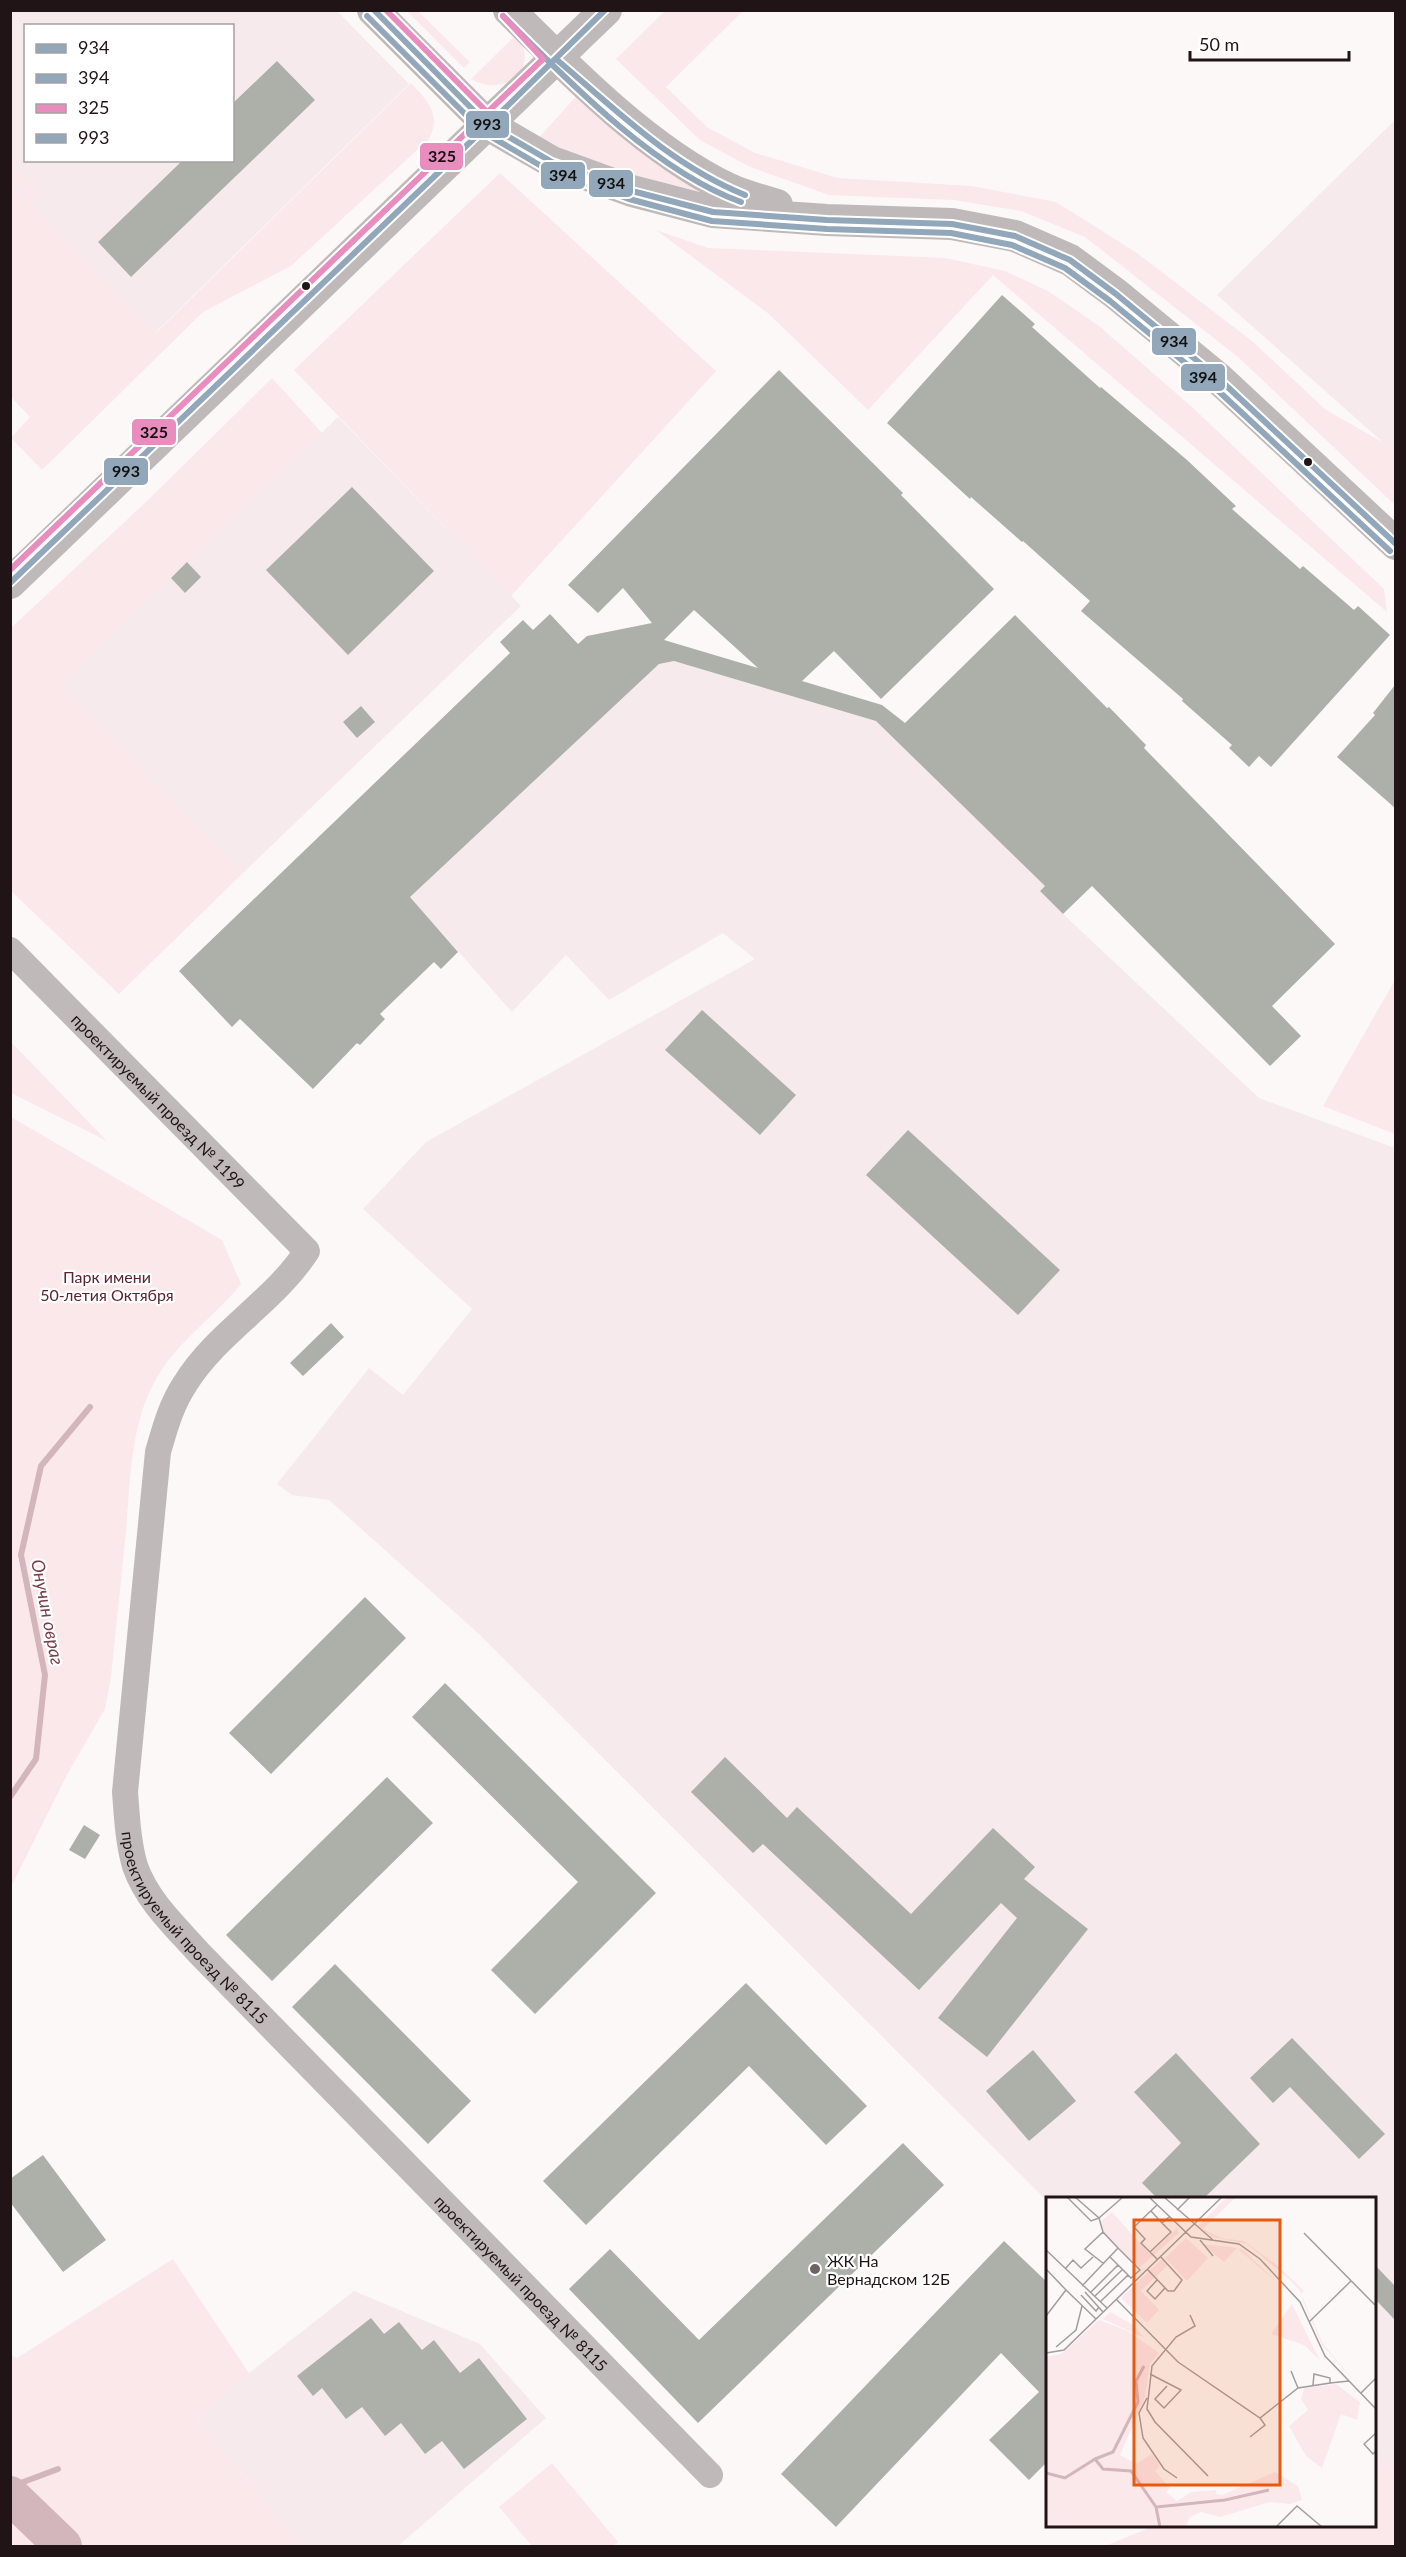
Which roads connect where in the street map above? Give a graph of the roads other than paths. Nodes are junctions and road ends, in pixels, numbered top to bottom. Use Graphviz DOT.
graph roads {
  1 [pos="373,10"];
  2 [pos="509,10"];
  3 [pos="606,10"];
  4 [pos="556,59"];
  5 [pos="488,125"];
  6 [pos="827,220"];
  7 [pos="1395,544"];
  8 [pos="10,583"];
  9 [pos="10,950"];
  10 [pos="307,1251"];
  11 [pos="710,2475"];
  1 -- 5 [label="street"];
  2 -- 4 [label="street"];
  3 -- 4 [label="street"];
  4 -- 5 [label="street"];
  4 -- 6 [label="street"];
  5 -- 6 [label="street"];
  5 -- 8 [label="street"];
  6 -- 7 [label="street"];
  9 -- 10 [label="street, проектируемый проезд № 1199"];
  10 -- 11 [label="street, проектируемый проезд № 8115"];
}
